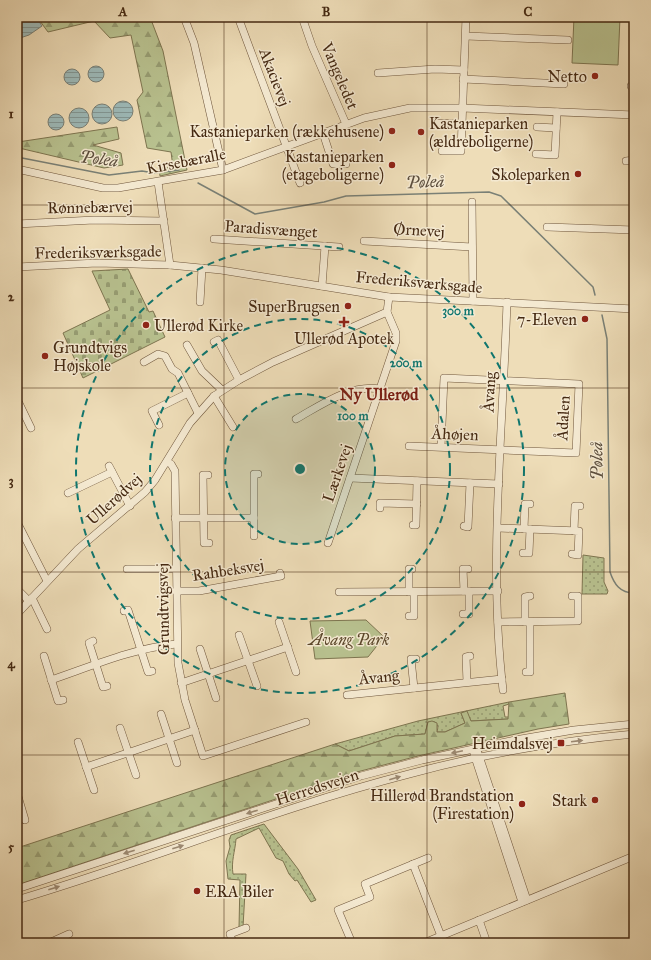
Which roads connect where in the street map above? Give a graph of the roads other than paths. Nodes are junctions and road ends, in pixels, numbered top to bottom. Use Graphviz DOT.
graph roads {
  1 [pos="184,17"];
  2 [pos="238,17"];
  3 [pos="302,17"];
  4 [pos="466,17"];
  5 [pos="466,36"];
  6 [pos="568,40"];
  7 [pos="464,70"];
  8 [pos="378,73"];
  9 [pos="463,79"];
  10 [pos="564,84"];
  11 [pos="462,108"];
  12 [pos="557,112"];
  13 [pos="634,115"];
  14 [pos="434,123"];
  15 [pos="346,124"];
  16 [pos="462,124"];
  17 [pos="537,127"];
  18 [pos="556,128"];
  19 [pos="323,133"];
  20 [pos="287,146"];
  21 [pos="442,151"];
  22 [pos="536,154"];
  23 [pos="634,160"];
  24 [pos="626,161"];
  25 [pos="346,164"];
  26 [pos="17,169"];
  27 [pos="223,170"];
  28 [pos="158,182"];
  29 [pos="300,183"];
  30 [pos="472,202"];
  31 [pos="164,221"];
  32 [pos="17,224"];
  33 [pos="548,227"];
  34 [pos="634,230"];
  35 [pos="214,239"];
  36 [pos="364,241"];
  37 [pos="325,246"];
  38 [pos="339,247"];
  39 [pos="472,247"];
  40 [pos="170,265"];
  41 [pos="17,267"];
  42 [pos="202,268"];
  43 [pos="322,286"];
  44 [pos="389,296"];
  45 [pos="473,301"];
  46 [pos="200,302"];
  47 [pos="507,302"];
  48 [pos="634,309"];
  49 [pos="387,312"];
  50 [pos="214,342"];
  51 [pos="187,345"];
  52 [pos="144,362"];
  53 [pos="239,380"];
  54 [pos="504,380"];
  55 [pos="380,389"];
  56 [pos="222,390"];
  57 [pos="188,393"];
  58 [pos="214,396"];
  59 [pos="17,399"];
  60 [pos="198,413"];
  61 [pos="296,419"];
  62 [pos="159,425"];
  63 [pos="233,427"];
  64 [pos="31,428"];
  65 [pos="409,446"];
  66 [pos="441,447"];
  67 [pos="500,450"];
  68 [pos="167,462"];
  69 [pos="258,474"];
  70 [pos="208,475"];
  71 [pos="350,478"];
  72 [pos="417,481"];
  73 [pos="470,483"];
  74 [pos="499,484"];
  75 [pos="68,493"];
  76 [pos="417,504"];
  77 [pos="530,504"];
  78 [pos="130,506"];
  79 [pos="580,506"];
  80 [pos="380,508"];
  81 [pos="175,518"];
  82 [pos="204,518"];
  83 [pos="254,518"];
  84 [pos="17,522"];
  85 [pos="413,525"];
  86 [pos="464,526"];
  87 [pos="498,528"];
  88 [pos="527,529"];
  89 [pos="574,531"];
  90 [pos="254,536"];
  91 [pos="209,543"];
  92 [pos="328,543"];
  93 [pos="523,553"];
  94 [pos="572,554"];
  95 [pos="127,568"];
  96 [pos="176,568"];
  97 [pos="412,569"];
  98 [pos="468,569"];
  99 [pos="280,573"];
  100 [pos="47,581"];
  101 [pos="17,589"];
  102 [pos="176,591"];
  103 [pos="466,591"];
  104 [pos="498,591"];
  105 [pos="339,592"];
  106 [pos="412,592"];
  107 [pos="530,596"];
  108 [pos="572,596"];
  109 [pos="30,600"];
  110 [pos="124,611"];
  111 [pos="17,614"];
  112 [pos="463,614"];
  113 [pos="409,616"];
  114 [pos="279,622"];
  115 [pos="498,622"];
  116 [pos="527,622"];
  117 [pos="47,629"];
  118 [pos="240,635"];
  119 [pos="93,641"];
  120 [pos="176,644"];
  121 [pos="288,647"];
  122 [pos="200,648"];
  123 [pos="141,650"];
  124 [pos="44,656"];
  125 [pos="470,656"];
  126 [pos="416,659"];
  127 [pos="248,660"];
  128 [pos="96,665"];
  129 [pos="152,671"];
  130 [pos="296,672"];
  131 [pos="526,672"];
  132 [pos="208,673"];
  133 [pos="502,679"];
  134 [pos="51,680"];
  135 [pos="467,682"];
  136 [pos="180,683"];
  137 [pos="107,686"];
  138 [pos="257,686"];
  139 [pos="414,688"];
  140 [pos="503,690"];
  141 [pos="346,695"];
  142 [pos="216,698"];
  143 [pos="63,700"];
  144 [pos="161,714"];
  145 [pos="306,722"];
  146 [pos="634,724"];
  147 [pos="120,728"];
  148 [pos="195,730"];
  149 [pos="634,734"];
  150 [pos="169,739"];
  151 [pos="78,742"];
  152 [pos="474,748"];
  153 [pos="128,753"];
  154 [pos="477,757"];
  155 [pos="177,763"];
  156 [pos="86,767"];
  157 [pos="136,775"];
  158 [pos="94,790"];
  159 [pos="17,793"];
  160 [pos="26,820"];
  161 [pos="634,856"];
  162 [pos="428,858"];
  163 [pos="413,864"];
  164 [pos="17,889"];
  165 [pos="17,900"];
  166 [pos="524,901"];
  167 [pos="479,920"];
  168 [pos="246,928"];
  169 [pos="69,934"];
  170 [pos="441,936"];
  171 [pos="49,943"];
  172 [pos="233,943"];
  173 [pos="352,943"];
  174 [pos="424,943"];
  175 [pos="487,943"];
  1 -- 27 [label="street"];
  2 -- 20 [label="street, Akacievej"];
  3 -- 15 [label="street, Vangeledet"];
  4 -- 5 [label="street"];
  5 -- 6 [label="street"];
  5 -- 7 [label="street"];
  7 -- 8 [label="street"];
  7 -- 9 [label="street"];
  9 -- 10 [label="street"];
  9 -- 11 [label="street"];
  11 -- 12 [label="street, Kirsebæralle"];
  11 -- 15 [label="street, Kirsebæralle"];
  11 -- 16 [label="street"];
  12 -- 13 [label="street, Kirsebæralle"];
  12 -- 18 [label="street"];
  14 -- 16 [label="street"];
  15 -- 19 [label="street, Kirsebæralle"];
  16 -- 21 [label="street"];
  17 -- 18 [label="street"];
  18 -- 22 [label="street"];
  19 -- 20 [label="street, Kirsebæralle"];
  19 -- 25 [label="street"];
  20 -- 27 [label="street, Kirsebæralle"];
  20 -- 29 [label="street"];
  23 -- 24 [label="street"];
  26 -- 28 [label="street, Kirsebæralle"];
  27 -- 28 [label="street, Kirsebæralle"];
  28 -- 31 [label="street"];
  30 -- 39 [label="street"];
  31 -- 32 [label="street, Rønnebærvej"];
  31 -- 40 [label="street"];
  33 -- 34 [label="street"];
  35 -- 37 [label="street, Paradisvænget"];
  36 -- 39 [label="street, Ørnevej"];
  37 -- 38 [label="street, Paradisvænget"];
  37 -- 43 [label="street, Paradisvænget"];
  39 -- 45 [label="street"];
  40 -- 41 [label="street, Frederiksværksgade"];
  40 -- 42 [label="street, Frederiksværksgade"];
  42 -- 43 [label="street, Frederiksværksgade"];
  42 -- 46 [label="street"];
  43 -- 44 [label="street, Frederiksværksgade"];
  44 -- 45 [label="street, Frederiksværksgade"];
  44 -- 49 [label="street"];
  45 -- 47 [label="street, Frederiksværksgade"];
  47 -- 48 [label="street, Frederiksværksgade"];
  47 -- 54 [label="street, Åvang"];
  49 -- 53 [label="street, Ullerødvej"];
  49 -- 55 [label="street, Lærkevej"];
  50 -- 53 [label="street"];
  51 -- 56 [label="street"];
  52 -- 57 [label="street"];
  53 -- 56 [label="street, Ullerødvej"];
  54 -- 66 [label="street"];
  54 -- 67 [label="street, Åvang"];
  54 -- 67 [label="street, Ådalen"];
  55 -- 61 [label="street"];
  55 -- 71 [label="street, Lærkevej"];
  56 -- 58 [label="street, Ullerødvej"];
  57 -- 60 [label="street"];
  57 -- 62 [label="street"];
  58 -- 60 [label="street, Ullerødvej"];
  58 -- 63 [label="street"];
  59 -- 64 [label="street"];
  60 -- 68 [label="street, Ullerødvej"];
  65 -- 66 [label="street, Åhøjen"];
  66 -- 67 [label="street, Åhøjen"];
  67 -- 74 [label="street, Åvang"];
  68 -- 78 [label="street, Ullerødvej"];
  68 -- 81 [label="street, Grundtvigsvej"];
  69 -- 83 [label="street"];
  70 -- 82 [label="street"];
  71 -- 72 [label="street"];
  71 -- 92 [label="street, Lærkevej"];
  72 -- 73 [label="street"];
  72 -- 76 [label="street"];
  73 -- 74 [label="street"];
  73 -- 86 [label="street"];
  74 -- 87 [label="street, Åvang"];
  75 -- 78 [label="street"];
  76 -- 80 [label="street"];
  76 -- 85 [label="street"];
  77 -- 88 [label="street"];
  78 -- 100 [label="street, Ullerødvej"];
  79 -- 89 [label="street"];
  81 -- 82 [label="street"];
  81 -- 96 [label="street, Grundtvigsvej"];
  82 -- 83 [label="street"];
  82 -- 91 [label="street"];
  83 -- 90 [label="street"];
  84 -- 100 [label="street"];
  87 -- 88 [label="street"];
  87 -- 104 [label="street, Åvang"];
  88 -- 89 [label="street"];
  88 -- 93 [label="street"];
  89 -- 94 [label="street"];
  95 -- 96 [label="street"];
  96 -- 102 [label="street, Grundtvigsvej"];
  97 -- 106 [label="street"];
  98 -- 103 [label="street"];
  99 -- 102 [label="street, Rahbeksvej"];
  100 -- 109 [label="street, Ullerødvej"];
  101 -- 109 [label="street"];
  102 -- 120 [label="street, Grundtvigsvej"];
  103 -- 104 [label="street"];
  103 -- 106 [label="street"];
  103 -- 112 [label="street"];
  104 -- 115 [label="street, Åvang"];
  105 -- 106 [label="street"];
  106 -- 113 [label="street"];
  107 -- 116 [label="street"];
  108 -- 116 [label="street"];
  109 -- 111 [label="street, Ullerødvej"];
  109 -- 117 [label="street"];
  110 -- 123 [label="street"];
  114 -- 121 [label="street"];
  115 -- 116 [label="street"];
  115 -- 133 [label="street, Åvang"];
  116 -- 131 [label="street"];
  118 -- 127 [label="street"];
  119 -- 128 [label="street"];
  120 -- 123 [label="street"];
  120 -- 136 [label="street, Grundtvigsvej"];
  121 -- 127 [label="street"];
  121 -- 130 [label="street"];
  122 -- 132 [label="street"];
  123 -- 128 [label="street"];
  123 -- 129 [label="street"];
  124 -- 134 [label="street"];
  125 -- 135 [label="street"];
  126 -- 139 [label="street, Åvang"];
  127 -- 132 [label="street"];
  127 -- 138 [label="street"];
  128 -- 134 [label="street"];
  128 -- 137 [label="street"];
  132 -- 136 [label="street"];
  132 -- 142 [label="street"];
  133 -- 135 [label="street, Åvang"];
  133 -- 140 [label="street, Åvang"];
  134 -- 143 [label="street"];
  135 -- 139 [label="street, Åvang"];
  136 -- 148 [label="street, Grundtvigsvej"];
  139 -- 141 [label="street, Åvang"];
  144 -- 150 [label="street"];
  145 -- 148 [label="street, Grundtvigsvej"];
  146 -- 152 [label="street, Herredsvejen"];
  147 -- 153 [label="street"];
  148 -- 150 [label="street"];
  154 -- 149 [label="street, Herredsvejen, one-way"];
  150 -- 153 [label="street"];
  150 -- 155 [label="street"];
  151 -- 156 [label="street"];
  152 -- 154 [label="street"];
  152 -- 164 [label="street, Herredsvejen, one-way"];
  153 -- 156 [label="street"];
  153 -- 157 [label="street"];
  165 -- 154 [label="street, Herredsvejen, one-way"];
  154 -- 166 [label="street"];
  156 -- 158 [label="street"];
  159 -- 160 [label="street"];
  161 -- 166 [label="street"];
  162 -- 163 [label="street"];
  163 -- 170 [label="street"];
  163 -- 173 [label="street"];
  166 -- 167 [label="street"];
  167 -- 170 [label="street"];
  167 -- 175 [label="street"];
  168 -- 172 [label="street"];
  169 -- 171 [label="street"];
  170 -- 174 [label="street"];
}
